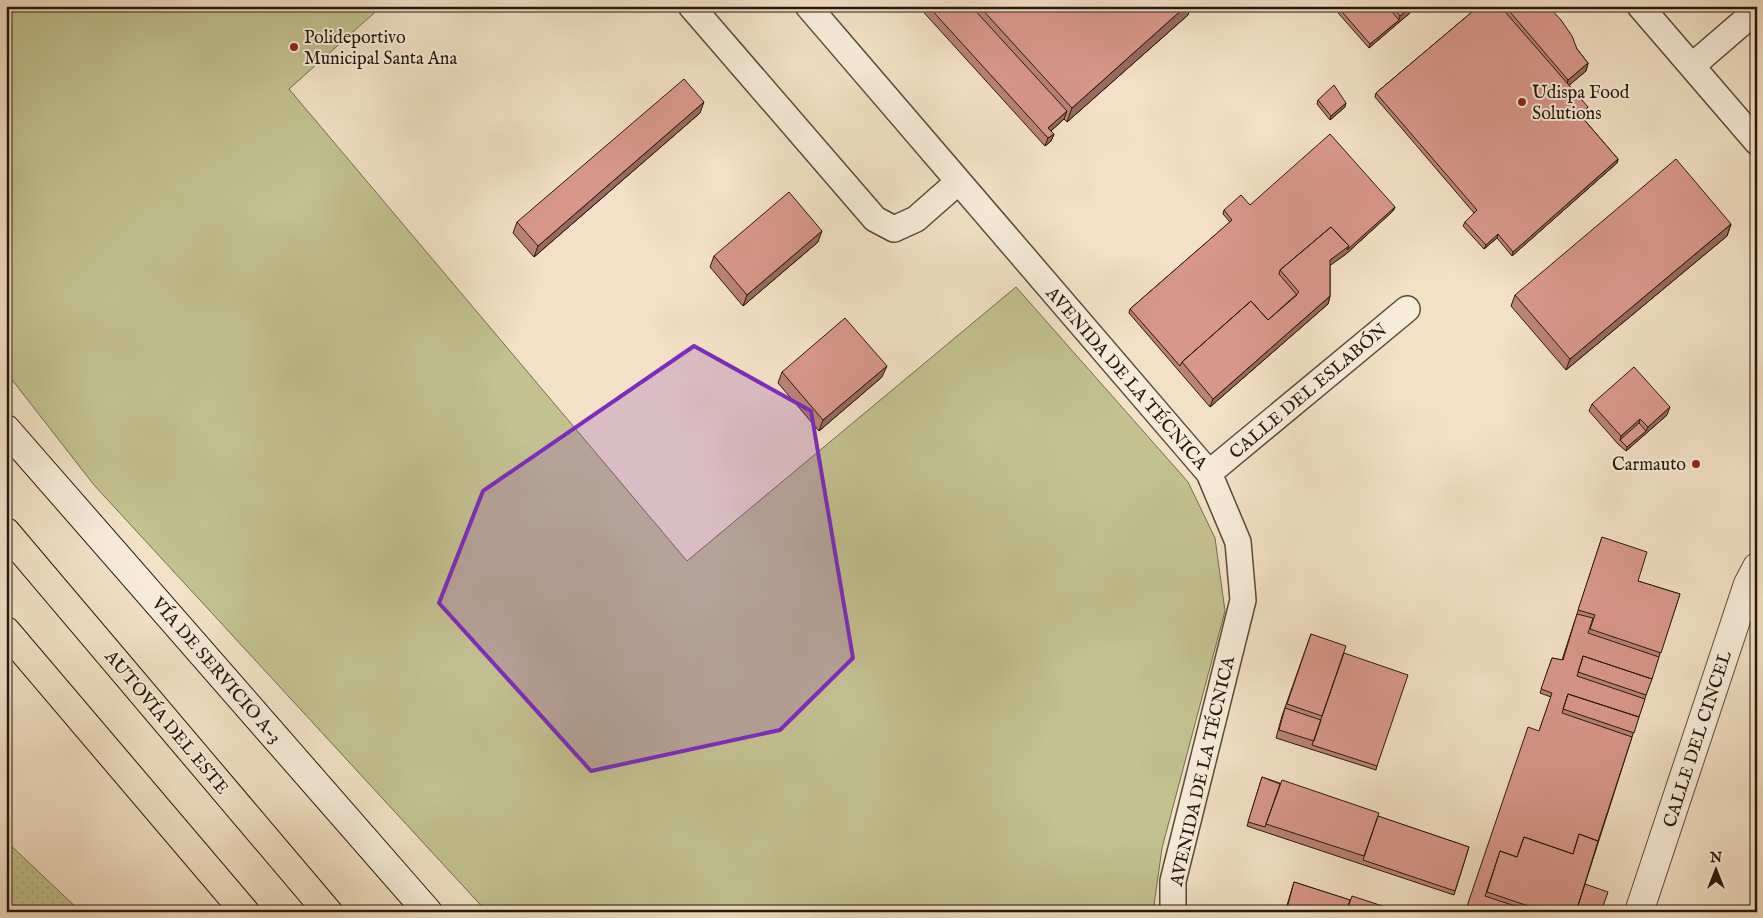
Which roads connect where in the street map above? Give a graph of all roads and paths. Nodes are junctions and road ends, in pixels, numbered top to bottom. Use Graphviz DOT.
graph roads {
  1 [pos="691,6"];
  2 [pos="808,6"];
  3 [pos="1640,6"];
  4 [pos="1757,10"];
  5 [pos="1692,66"];
  6 [pos="1757,142"];
  7 [pos="958,182"];
  8 [pos="1407,309"];
  9 [pos="6,428"];
  10 [pos="1209,474"];
  11 [pos="6,532"];
  12 [pos="1757,567"];
  13 [pos="6,631"];
  14 [pos="245,912"];
  15 [pos="328,912"];
  16 [pos="428,912"];
  17 [pos="1173,912"];
  18 [pos="1639,912"];
  1 -- 7 [label="street"];
  2 -- 7 [label="street, AVENIDA DE LA TÉCNICA"];
  3 -- 5 [label="street"];
  4 -- 5 [label="street"];
  5 -- 6 [label="street"];
  7 -- 10 [label="street, AVENIDA DE LA TÉCNICA"];
  8 -- 10 [label="street, CALLE DEL ESLABÓN"];
  9 -- 16 [label="main road, VÍA DE SERVICIO A-3"];
  10 -- 17 [label="street, AVENIDA DE LA TÉCNICA"];
  11 -- 15 [label="highway, AUTOVÍA DEL ESTE"];
  12 -- 18 [label="main road, CALLE DEL CINCEL"];
  13 -- 14 [label="highway"];
}
